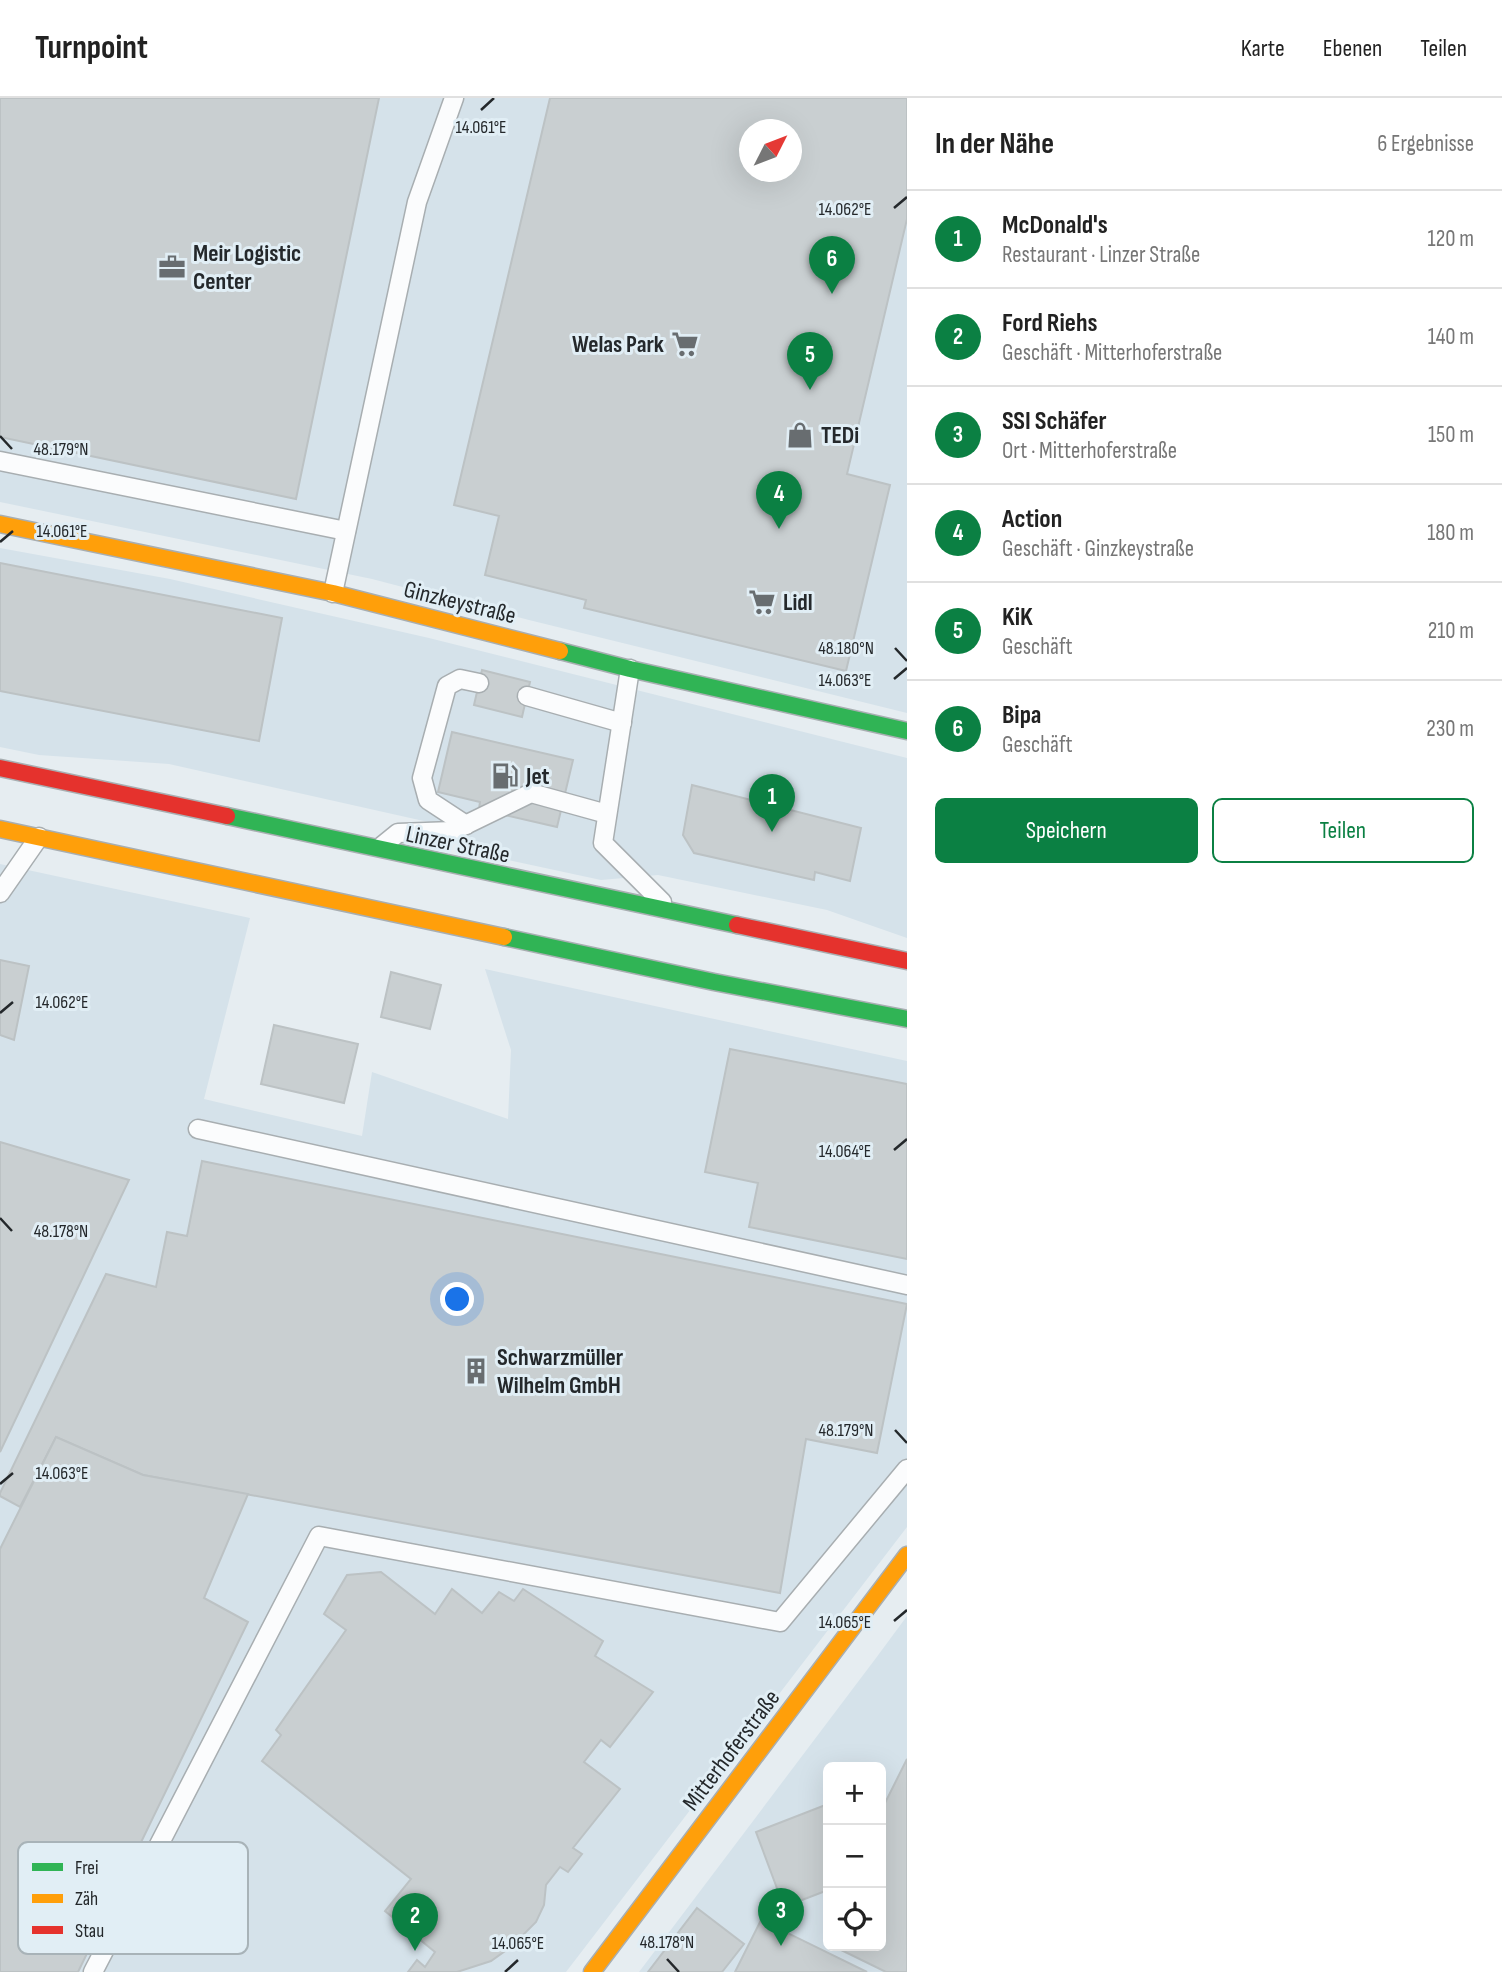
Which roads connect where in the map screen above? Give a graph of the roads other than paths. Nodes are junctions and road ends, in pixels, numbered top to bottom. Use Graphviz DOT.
graph roads {
  1 [pos="454,98"];
  2 [pos="0,461"];
  3 [pos="0,524"];
  4 [pos="346,531"];
  5 [pos="333,593"];
  6 [pos="630,669"];
  7 [pos="479,684"];
  8 [pos="527,696"];
  9 [pos="622,723"];
  10 [pos="907,731"];
  11 [pos="0,768"];
  12 [pos="607,814"];
  13 [pos="466,825"];
  14 [pos="0,829"];
  15 [pos="39,837"];
  16 [pos="377,850"];
  17 [pos="0,893"];
  18 [pos="671,912"];
  19 [pos="907,961"];
  20 [pos="907,1019"];
  21 [pos="198,1129"];
  22 [pos="907,1285"];
  23 [pos="907,1469"];
  24 [pos="907,1555"];
  25 [pos="160,1842"];
  26 [pos="102,1954"];
  27 [pos="93,1972"];
  28 [pos="592,1972"];
  1 -- 4 [label="lane"];
  2 -- 4 [label="lane"];
  3 -- 5 [label="main road, Ginzkeystraße"];
  4 -- 5 [label="lane"];
  5 -- 6 [label="main road, Ginzkeystraße"];
  6 -- 9 [label="lane"];
  6 -- 10 [label="main road, Ginzkeystraße"];
  7 -- 13 [label="lane"];
  8 -- 9 [label="lane"];
  9 -- 12 [label="lane"];
  11 -- 16 [label="main road, Linzer Straße"];
  12 -- 13 [label="lane"];
  12 -- 18 [label="lane"];
  13 -- 16 [label="lane"];
  14 -- 15 [label="main road"];
  15 -- 17 [label="lane"];
  15 -- 20 [label="main road"];
  16 -- 18 [label="main road, Linzer Straße"];
  18 -- 19 [label="main road, Linzer Straße"];
  21 -- 22 [label="lane"];
  23 -- 25 [label="lane"];
  24 -- 28 [label="main road, Mitterhoferstraße"];
  26 -- 27 [label="lane"];
}
